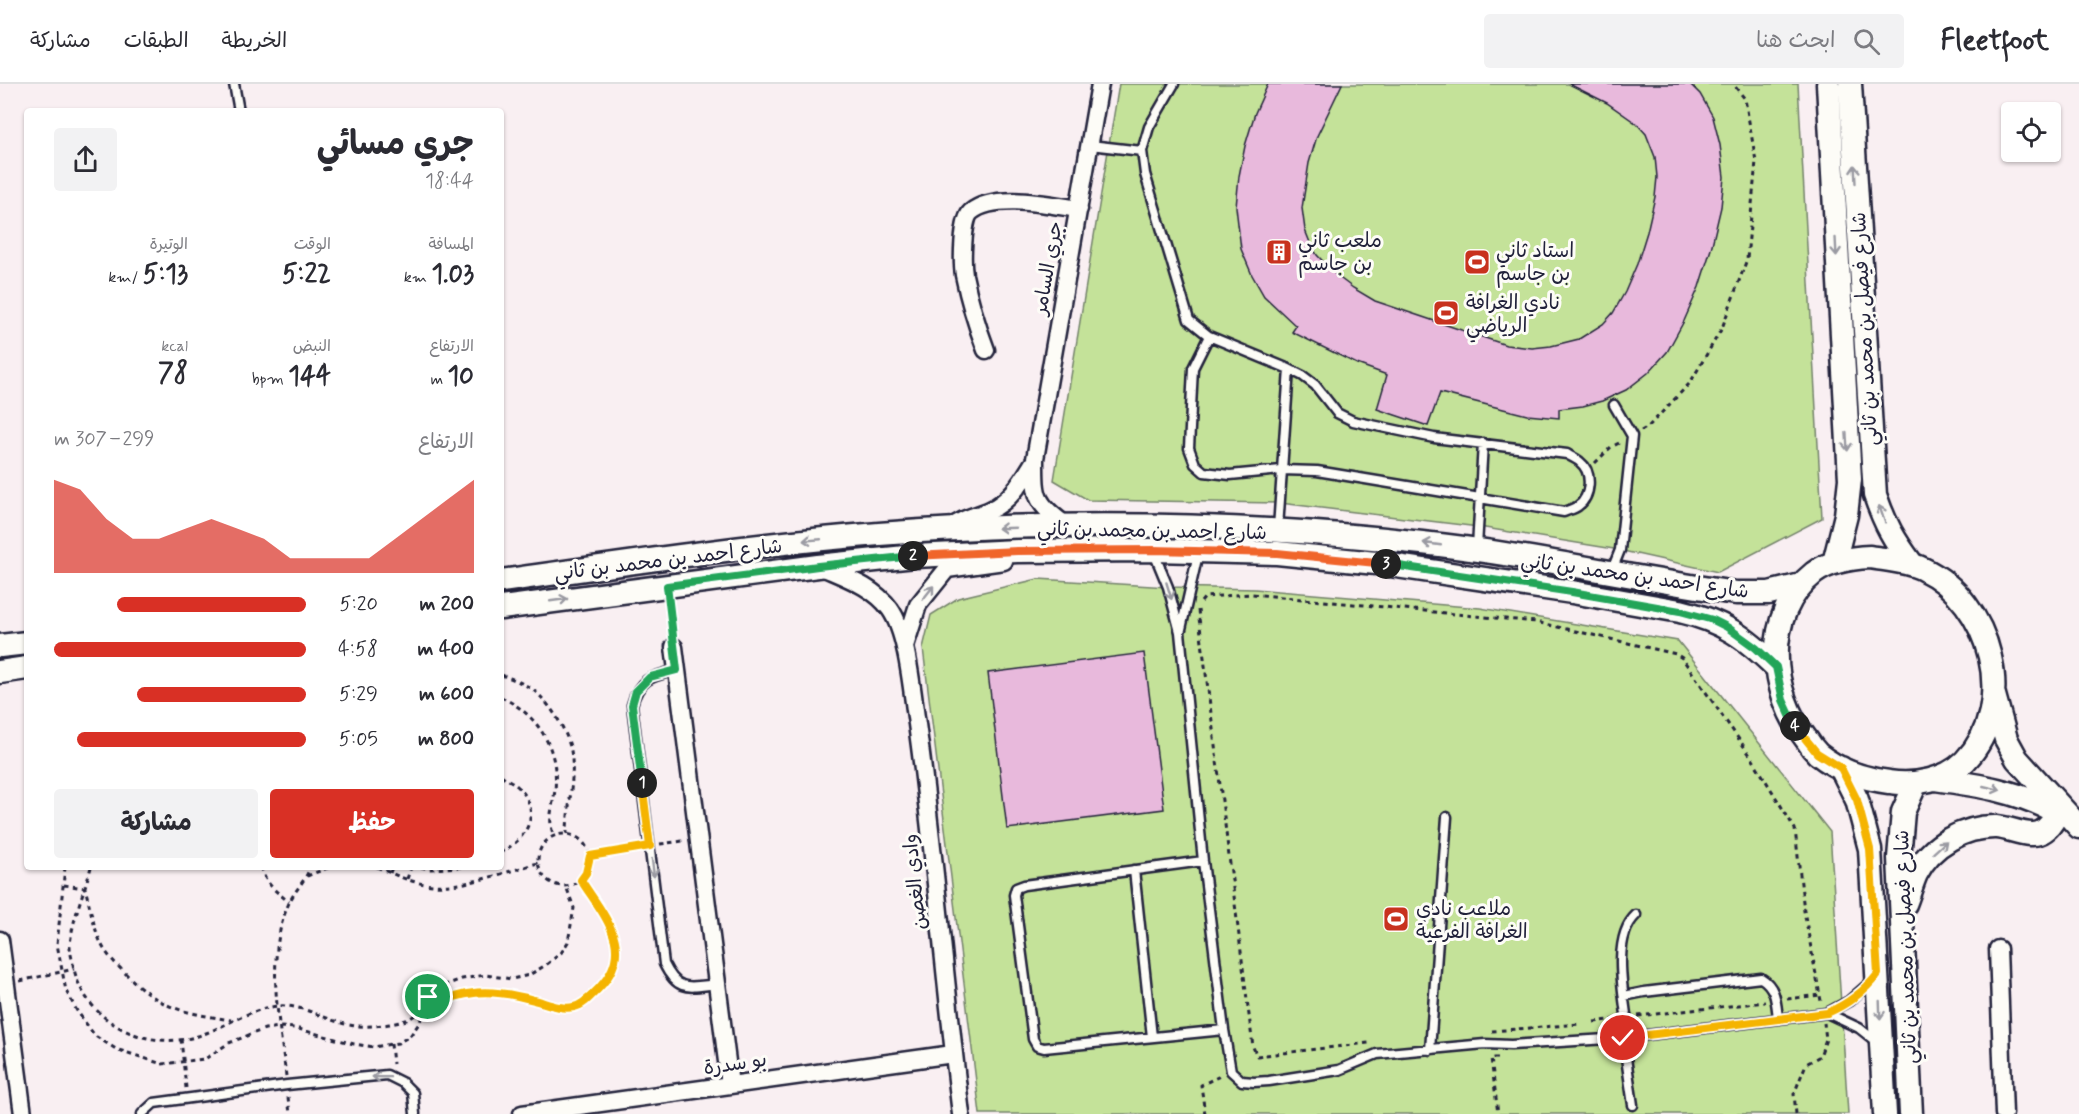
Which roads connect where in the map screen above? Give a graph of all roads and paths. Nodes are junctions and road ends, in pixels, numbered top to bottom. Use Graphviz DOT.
graph roads {
  1 [pos="234,84"];
  2 [pos="1100,84"];
  3 [pos="1174,84"];
  4 [pos="1733,84"];
  5 [pos="1828,84"];
  6 [pos="1850,84"];
  7 [pos="238,108"];
  8 [pos="1090,145"];
  9 [pos="1142,151"];
  10 [pos="1078,209"];
  11 [pos="1209,336"];
  12 [pos="986,350"];
  13 [pos="1289,369"];
  14 [pos="1614,405"];
  15 [pos="1632,436"];
  16 [pos="1483,443"];
  17 [pos="1035,459"];
  18 [pos="1281,470"];
  19 [pos="1587,471"];
  20 [pos="1481,498"];
  21 [pos="1068,527"];
  22 [pos="947,531"];
  23 [pos="1278,532"];
  24 [pos="1069,550"];
  25 [pos="1153,550"];
  26 [pos="1477,550"];
  27 [pos="1199,553"];
  28 [pos="1834,563"];
  29 [pos="1912,564"];
  30 [pos="818,566"];
  31 [pos="1611,573"];
  32 [pos="504,580"];
  33 [pos="1801,585"];
  34 [pos="667,586"];
  35 [pos="504,608"];
  36 [pos="1180,632"];
  37 [pos="24,643"];
  38 [pos="0,646"];
  39 [pos="905,646"];
  40 [pos="674,647"];
  41 [pos="1776,667"];
  42 [pos="24,668"];
  43 [pos="677,670"];
  44 [pos="0,672"];
  45 [pos="504,676"];
  46 [pos="1994,691"];
  47 [pos="504,698"];
  48 [pos="1841,768"];
  49 [pos="504,777"];
  50 [pos="1925,781"];
  51 [pos="1447,818"];
  52 [pos="2071,821"];
  53 [pos="567,834"];
  54 [pos="554,836"];
  55 [pos="699,838"];
  56 [pos="650,846"];
  57 [pos="504,850"];
  58 [pos="590,856"];
  59 [pos="1203,861"];
  60 [pos="538,863"];
  61 [pos="65,870"];
  62 [pos="90,870"];
  63 [pos="261,870"];
  64 [pos="309,870"];
  65 [pos="322,870"];
  66 [pos="384,870"];
  67 [pos="391,870"];
  68 [pos="410,870"];
  69 [pos="1134,870"];
  70 [pos="390,873"];
  71 [pos="307,876"];
  72 [pos="407,879"];
  73 [pos="581,880"];
  74 [pos="64,885"];
  75 [pos="566,886"];
  76 [pos="85,888"];
  77 [pos="289,902"];
  78 [pos="1901,914"];
  79 [pos="1636,915"];
  80 [pos="0,940"];
  81 [pos="1998,949"];
  82 [pos="74,969"];
  83 [pos="61,971"];
  84 [pos="1878,974"];
  85 [pos="7,984"];
  86 [pos="717,984"];
  87 [pos="1820,995"];
  88 [pos="1624,996"];
  89 [pos="1776,1000"];
  90 [pos="278,1006"];
  91 [pos="424,1009"];
  92 [pos="1825,1012"];
  93 [pos="1627,1017"];
  94 [pos="1778,1018"];
  95 [pos="232,1020"];
  96 [pos="1594,1022"];
  97 [pos="1580,1024"];
  98 [pos="280,1028"];
  99 [pos="1224,1030"];
  100 [pos="1488,1031"];
  101 [pos="1152,1037"];
  102 [pos="1626,1037"];
  103 [pos="181,1039"];
  104 [pos="1374,1043"];
  105 [pos="391,1044"];
  106 [pos="1500,1044"];
  107 [pos="1881,1046"];
  108 [pos="1430,1050"];
  109 [pos="953,1054"];
  110 [pos="183,1062"];
  111 [pos="1231,1071"];
  112 [pos="395,1078"];
  113 [pos="287,1084"];
  114 [pos="730,1085"];
  115 [pos="188,1098"];
  116 [pos="1633,1105"];
  117 [pos="23,1114"];
  118 [pos="142,1114"];
  119 [pos="290,1114"];
  120 [pos="415,1114"];
  121 [pos="522,1114"];
  122 [pos="961,1114"];
  123 [pos="1205,1114"];
  124 [pos="1498,1114"];
  125 [pos="1796,1114"];
  126 [pos="1885,1114"];
  127 [pos="1911,1114"];
  128 [pos="2004,1114"];
  1 -- 7 [label="lane"];
  2 -- 8 [label="street, جري السامر"];
  3 -- 9 [label="lane"];
  4 -- 15 [label="path"];
  5 -- 28 [label="street, شارع فيصل بن محمد بن ثاني, one-way"];
  29 -- 6 [label="street, شارع فيصل بن محمد بن ثاني, one-way"];
  8 -- 9 [label="lane"];
  8 -- 10 [label="street, جري السامر"];
  9 -- 11 [label="lane"];
  10 -- 12 [label="street"];
  10 -- 17 [label="street, جري السامر"];
  11 -- 13 [label="lane"];
  11 -- 18 [label="lane"];
  13 -- 16 [label="lane"];
  13 -- 18 [label="lane"];
  14 -- 15 [label="lane"];
  15 -- 19 [label="path"];
  15 -- 31 [label="lane"];
  16 -- 19 [label="lane"];
  16 -- 20 [label="lane"];
  17 -- 21 [label="street, جري السامر"];
  17 -- 22 [label="street, جري السامر"];
  18 -- 20 [label="lane"];
  18 -- 23 [label="lane"];
  19 -- 20 [label="lane"];
  20 -- 26 [label="lane"];
  21 -- 22 [label="street, شارع احمد بن محمد بن ثاني, one-way"];
  21 -- 23 [label="street, شارع احمد بن محمد بن ثاني"];
  22 -- 32 [label="street, شارع احمد بن محمد بن ثاني, one-way"];
  26 -- 23 [label="street, شارع احمد بن محمد بن ثاني, one-way"];
  24 -- 25 [label="street, شارع احمد بن محمد بن ثاني"];
  24 -- 30 [label="street, شارع احمد بن محمد بن ثاني"];
  39 -- 24 [label="street, وادي الغصن, one-way"];
  25 -- 27 [label="street, شارع احمد بن محمد بن ثاني"];
  25 -- 36 [label="lane, one-way"];
  26 -- 31 [label="street, شارع احمد بن محمد بن ثاني"];
  27 -- 36 [label="lane"];
  27 -- 41 [label="street, شارع احمد بن محمد بن ثاني"];
  28 -- 29 [label="street"];
  28 -- 33 [label="street"];
  29 -- 46 [label="street"];
  30 -- 34 [label="street, شارع احمد بن محمد بن ثاني"];
  30 -- 39 [label="street, وادي الغصن"];
  31 -- 33 [label="street, شارع احمد بن محمد بن ثاني"];
  33 -- 41 [label="street"];
  35 -- 34 [label="street, شارع احمد بن محمد بن ثاني, one-way"];
  34 -- 40 [label="path"];
  36 -- 59 [label="lane"];
  37 -- 38 [label="street"];
  39 -- 109 [label="street, وادي الغصن"];
  40 -- 43 [label="street"];
  41 -- 48 [label="street"];
  42 -- 44 [label="street"];
  43 -- 55 [label="street"];
  43 -- 56 [label="lane"];
  45 -- 53 [label="path"];
  46 -- 50 [label="street"];
  46 -- 52 [label="street"];
  47 -- 54 [label="path"];
  48 -- 50 [label="street"];
  48 -- 84 [label="street, شارع فيصل بن محمد بن ثاني"];
  49 -- 57 [label="path"];
  50 -- 52 [label="street, one-way"];
  50 -- 78 [label="street, شارع فيصل بن محمد بن ثاني"];
  51 -- 108 [label="lane"];
  78 -- 52 [label="street, one-way"];
  53 -- 54 [label="path"];
  53 -- 58 [label="path"];
  54 -- 60 [label="path"];
  55 -- 56 [label="path"];
  55 -- 86 [label="street"];
  56 -- 58 [label="path"];
  56 -- 86 [label="lane, one-way"];
  58 -- 73 [label="path"];
  59 -- 69 [label="lane"];
  59 -- 99 [label="lane"];
  60 -- 72 [label="path"];
  60 -- 75 [label="path"];
  61 -- 74 [label="path"];
  62 -- 76 [label="path"];
  63 -- 77 [label="path"];
  64 -- 71 [label="path"];
  65 -- 71 [label="path"];
  66 -- 70 [label="path"];
  67 -- 70 [label="path"];
  68 -- 72 [label="path"];
  69 -- 101 [label="lane"];
  69 -- 101 [label="lane"];
  70 -- 72 [label="path"];
  71 -- 77 [label="path"];
  73 -- 75 [label="path"];
  73 -- 91 [label="path"];
  74 -- 76 [label="path"];
  74 -- 83 [label="path"];
  75 -- 91 [label="path"];
  76 -- 82 [label="path"];
  76 -- 95 [label="path"];
  77 -- 90 [label="path"];
  78 -- 127 [label="street, شارع فيصل بن محمد بن ثاني"];
  79 -- 88 [label="lane"];
  80 -- 85 [label="street"];
  81 -- 128 [label="street"];
  82 -- 83 [label="path"];
  82 -- 103 [label="path"];
  83 -- 85 [label="path"];
  83 -- 110 [label="path"];
  84 -- 92 [label="lane"];
  84 -- 107 [label="street, شارع فيصل بن محمد بن ثاني, one-way"];
  85 -- 117 [label="street"];
  86 -- 114 [label="street"];
  87 -- 89 [label="path"];
  87 -- 92 [label="path"];
  87 -- 104 [label="path"];
  88 -- 89 [label="lane"];
  88 -- 93 [label="lane"];
  89 -- 93 [label="path"];
  89 -- 94 [label="lane"];
  90 -- 91 [label="path"];
  90 -- 95 [label="path"];
  90 -- 98 [label="path"];
  91 -- 105 [label="path"];
  92 -- 94 [label="lane"];
  92 -- 107 [label="lane"];
  92 -- 125 [label="path"];
  93 -- 96 [label="path"];
  93 -- 102 [label="lane"];
  94 -- 102 [label="lane"];
  95 -- 103 [label="path"];
  97 -- 100 [label="path"];
  98 -- 105 [label="path"];
  98 -- 110 [label="path"];
  98 -- 113 [label="path"];
  99 -- 101 [label="lane"];
  99 -- 111 [label="lane"];
  102 -- 106 [label="lane"];
  102 -- 116 [label="lane"];
  103 -- 110 [label="path"];
  105 -- 112 [label="path"];
  106 -- 108 [label="lane"];
  106 -- 124 [label="path"];
  107 -- 126 [label="street, شارع فيصل بن محمد بن ثاني"];
  108 -- 111 [label="lane"];
  109 -- 114 [label="street, بو سدرة"];
  109 -- 122 [label="street, وادي الغصن"];
  110 -- 115 [label="path"];
  111 -- 123 [label="path"];
  112 -- 113 [label="lane, one-way"];
  112 -- 120 [label="lane"];
  113 -- 115 [label="lane"];
  113 -- 119 [label="path"];
  114 -- 121 [label="street, بو سدرة"];
  115 -- 118 [label="lane"];
}
